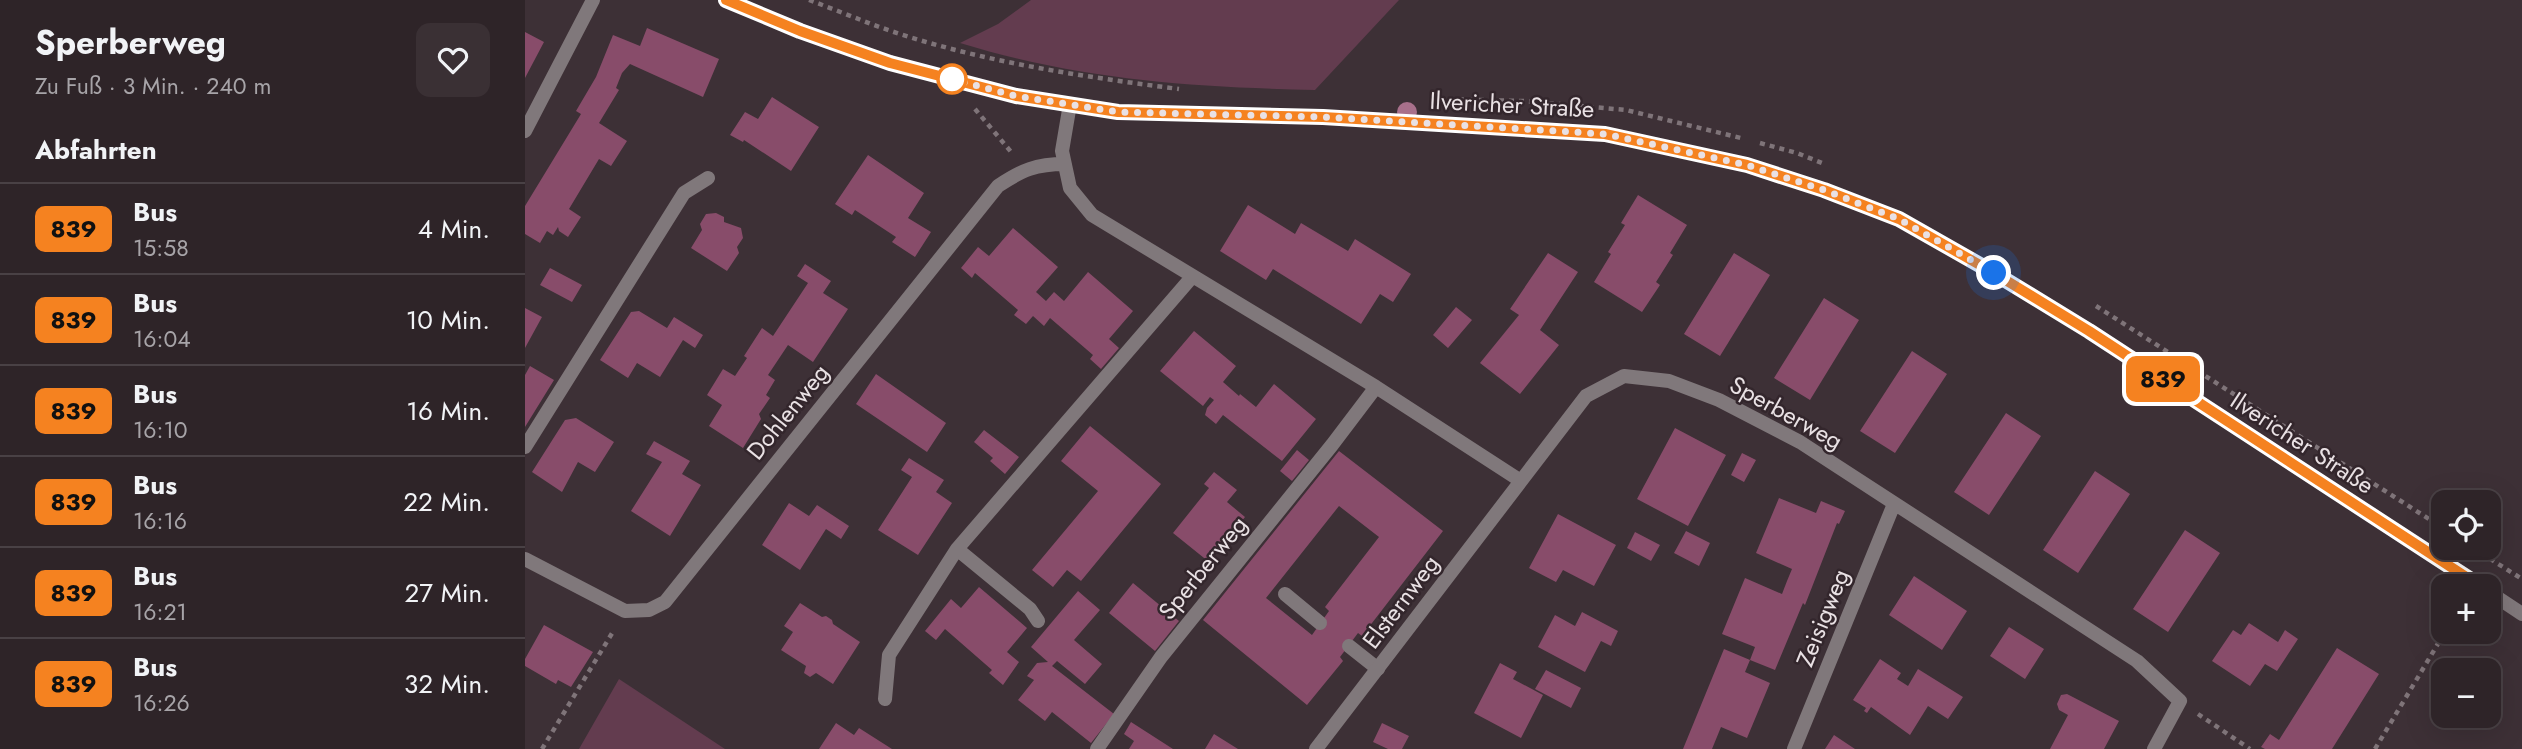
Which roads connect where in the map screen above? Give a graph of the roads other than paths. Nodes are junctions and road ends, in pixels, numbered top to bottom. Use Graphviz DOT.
graph roads {
  1 [pos="593,0"];
  2 [pos="727,0"];
  3 [pos="1070,104"];
  4 [pos="525,131"];
  5 [pos="1065,164"];
  6 [pos="708,178"];
  7 [pos="1192,277"];
  8 [pos="1375,387"];
  9 [pos="525,447"];
  10 [pos="1521,481"];
  11 [pos="1894,504"];
  12 [pos="957,549"];
  13 [pos="525,559"];
  14 [pos="2462,574"];
  15 [pos="1285,594"];
  16 [pos="2501,600"];
  17 [pos="2522,614"];
  18 [pos="1038,621"];
  19 [pos="1321,623"];
  20 [pos="1349,646"];
  21 [pos="1378,669"];
  22 [pos="885,699"];
  23 [pos="1097,749"];
  24 [pos="1316,749"];
  25 [pos="1794,749"];
  26 [pos="2154,749"];
  1 -- 4 [label="street"];
  2 -- 3 [label="street, Ilvericher Straße"];
  3 -- 5 [label="street"];
  3 -- 14 [label="street, Ilvericher Straße"];
  5 -- 7 [label="street"];
  5 -- 13 [label="street, Dohlenweg"];
  6 -- 9 [label="street"];
  7 -- 8 [label="street"];
  7 -- 12 [label="street"];
  8 -- 10 [label="street"];
  8 -- 23 [label="street, Sperberweg"];
  10 -- 11 [label="street, Sperberweg"];
  10 -- 21 [label="street, Elsternweg"];
  11 -- 25 [label="street, Zeisigweg"];
  11 -- 26 [label="street, Sperberweg"];
  12 -- 18 [label="street"];
  12 -- 22 [label="street"];
  15 -- 19 [label="street"];
  16 -- 17 [label="street"];
  20 -- 21 [label="street"];
  21 -- 24 [label="street, Elsternweg"];
}
